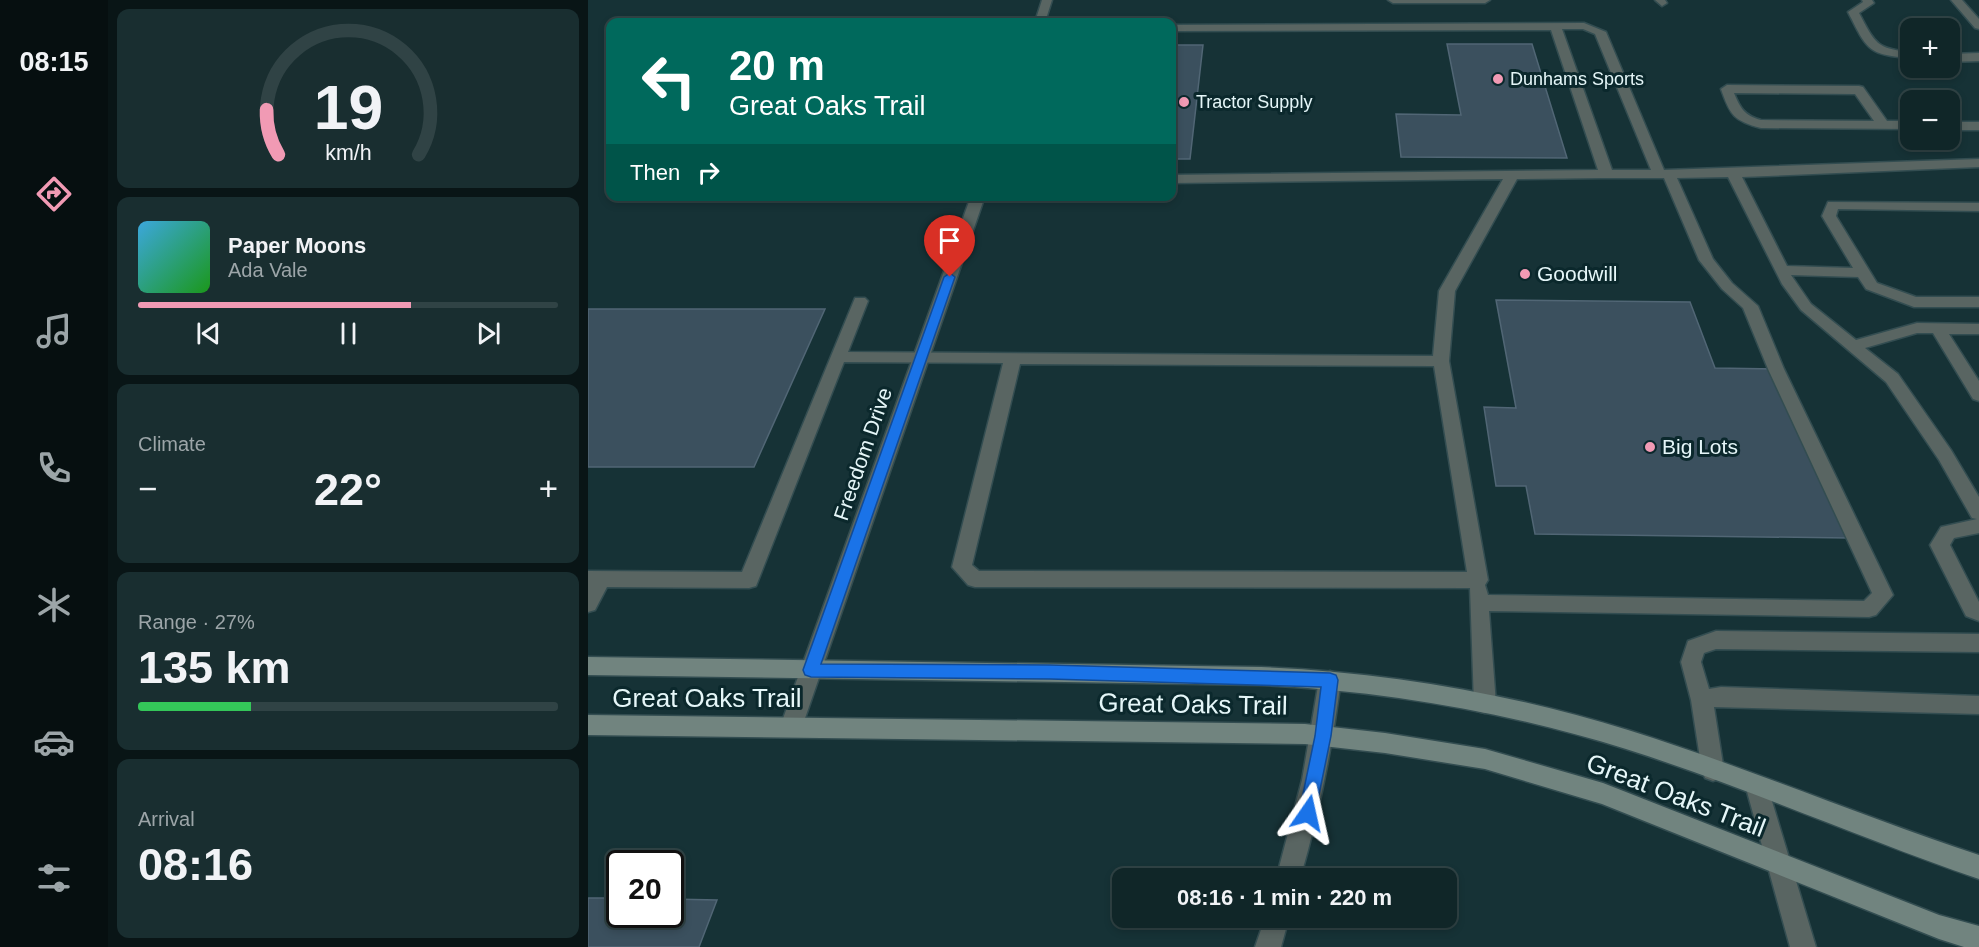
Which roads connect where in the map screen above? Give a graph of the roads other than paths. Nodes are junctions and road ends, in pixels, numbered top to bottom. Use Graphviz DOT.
graph roads {
  1 [pos="1047,0"];
  2 [pos="1393,0"];
  3 [pos="1485,0"];
  4 [pos="1956,0"];
  5 [pos="1868,2"];
  6 [pos="1041,18"];
  7 [pos="1555,26"];
  8 [pos="1979,26"];
  9 [pos="1176,28"];
  10 [pos="1900,54"];
  11 [pos="1979,57"];
  12 [pos="1960,58"];
  13 [pos="1883,125"];
  14 [pos="1900,125"];
  15 [pos="1960,126"];
  16 [pos="1979,126"];
  17 [pos="1979,163"];
  18 [pos="1732,173"];
  19 [pos="1665,175"];
  20 [pos="1512,176"];
  21 [pos="1607,176"];
  22 [pos="1176,179"];
  23 [pos="976,201"];
  24 [pos="1979,207"];
  25 [pos="1781,270"];
  26 [pos="1863,273"];
  27 [pos="860,301"];
  28 [pos="1979,302"];
  29 [pos="1938,328"];
  30 [pos="1979,329"];
  31 [pos="1852,345"];
  32 [pos="838,357"];
  33 [pos="921,357"];
  34 [pos="1013,357"];
  35 [pos="1441,361"];
  36 [pos="1979,395"];
  37 [pos="1979,513"];
  38 [pos="1979,526"];
  39 [pos="595,579"];
  40 [pos="1478,580"];
  41 [pos="1479,603"];
  42 [pos="588,604"];
  43 [pos="1979,613"];
  44 [pos="1979,643"];
  45 [pos="588,666"];
  46 [pos="811,670"];
  47 [pos="1330,680"];
  48 [pos="1702,700"];
  49 [pos="1485,704"];
  50 [pos="1979,705"];
  51 [pos="588,725"];
  52 [pos="791,727"];
  53 [pos="1323,736"];
  54 [pos="1713,771"];
  55 [pos="1757,788"];
  56 [pos="1780,865"];
  57 [pos="1979,867"];
  58 [pos="1291,868"];
  59 [pos="1274,928"];
  60 [pos="1979,939"];
  61 [pos="1268,947"];
  62 [pos="1803,947"];
  1 -- 6 [label="street"];
  2 -- 3 [label="street"];
  4 -- 8 [label="street"];
  5 -- 10 [label="street"];
  7 -- 9 [label="street"];
  7 -- 19 [label="street"];
  7 -- 21 [label="street"];
  11 -- 12 [label="street"];
  13 -- 13 [label="street"];
  13 -- 14 [label="street"];
  15 -- 16 [label="street"];
  17 -- 18 [label="street"];
  18 -- 19 [label="street"];
  18 -- 25 [label="street"];
  19 -- 21 [label="street"];
  19 -- 41 [label="street"];
  20 -- 21 [label="street"];
  20 -- 22 [label="street"];
  20 -- 35 [label="street"];
  23 -- 33 [label="street, Freedom Drive"];
  24 -- 26 [label="street"];
  25 -- 26 [label="street"];
  25 -- 31 [label="street"];
  26 -- 28 [label="street"];
  27 -- 32 [label="street"];
  29 -- 30 [label="street"];
  29 -- 31 [label="street"];
  29 -- 36 [label="street"];
  31 -- 37 [label="street"];
  32 -- 33 [label="street"];
  32 -- 39 [label="street"];
  33 -- 34 [label="street"];
  33 -- 46 [label="street, Freedom Drive"];
  34 -- 35 [label="street"];
  34 -- 40 [label="street"];
  35 -- 40 [label="street"];
  38 -- 43 [label="street"];
  39 -- 42 [label="street"];
  40 -- 41 [label="street"];
  41 -- 49 [label="street"];
  44 -- 48 [label="street"];
  45 -- 46 [label="street, Great Oaks Trail"];
  46 -- 47 [label="street, Great Oaks Trail"];
  46 -- 52 [label="street, Freedom Drive"];
  47 -- 49 [label="street, Great Oaks Trail"];
  47 -- 53 [label="street"];
  48 -- 50 [label="street"];
  48 -- 54 [label="street"];
  49 -- 54 [label="street, Great Oaks Trail"];
  51 -- 52 [label="street, Great Oaks Trail"];
  52 -- 53 [label="street, Great Oaks Trail"];
  53 -- 56 [label="street, Great Oaks Trail"];
  53 -- 58 [label="street"];
  54 -- 55 [label="street, Great Oaks Trail"];
  55 -- 56 [label="street"];
  55 -- 57 [label="street, Great Oaks Trail"];
  56 -- 60 [label="street, Great Oaks Trail"];
  56 -- 62 [label="street"];
  59 -- 61 [label="street"];
}
